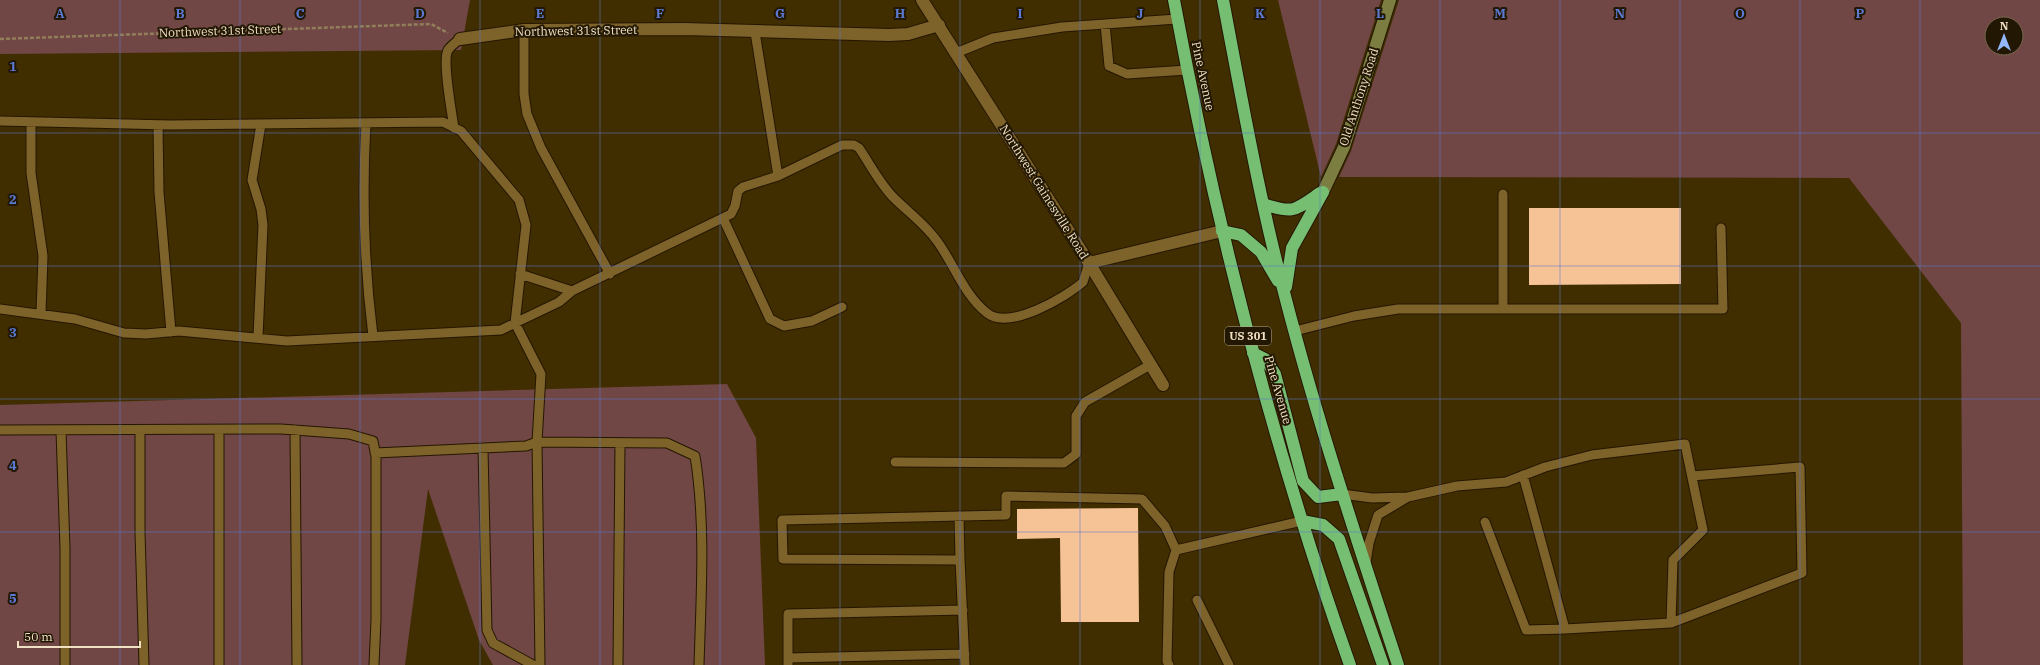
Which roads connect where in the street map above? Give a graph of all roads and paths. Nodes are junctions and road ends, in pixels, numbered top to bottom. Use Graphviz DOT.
graph roads {
  1 [pos="922,0"];
  2 [pos="1174,0"];
  3 [pos="1223,0"];
  4 [pos="1390,0"];
  5 [pos="1177,19"];
  6 [pos="1105,24"];
  7 [pos="938,25"];
  8 [pos="524,30"];
  9 [pos="755,32"];
  10 [pos="0,39"];
  11 [pos="460,39"];
  12 [pos="956,53"];
  13 [pos="1187,70"];
  14 [pos="0,121"];
  15 [pos="31,122"];
  16 [pos="366,123"];
  17 [pos="261,124"];
  18 [pos="158,125"];
  19 [pos="454,128"];
  20 [pos="778,176"];
  21 [pos="1323,192"];
  22 [pos="1503,194"];
  23 [pos="1263,204"];
  24 [pos="723,218"];
  25 [pos="1721,228"];
  26 [pos="1222,231"];
  27 [pos="1089,263"];
  28 [pos="520,274"];
  29 [pos="610,274"];
  30 [pos="572,291"];
  31 [pos="1285,293"];
  32 [pos="842,307"];
  33 [pos="1503,308"];
  34 [pos="0,309"];
  35 [pos="41,313"];
  36 [pos="515,323"];
  37 [pos="1295,331"];
  38 [pos="171,332"];
  39 [pos="373,336"];
  40 [pos="258,337"];
  41 [pos="1253,353"];
  42 [pos="1150,365"];
  43 [pos="1163,385"];
  44 [pos="0,430"];
  45 [pos="219,430"];
  46 [pos="295,430"];
  47 [pos="61,431"];
  48 [pos="140,431"];
  49 [pos="537,442"];
  50 [pos="620,443"];
  51 [pos="483,448"];
  52 [pos="375,452"];
  53 [pos="896,462"];
  54 [pos="1522,475"];
  55 [pos="1692,476"];
  56 [pos="1342,494"];
  57 [pos="1408,497"];
  58 [pos="959,516"];
  59 [pos="1302,521"];
  60 [pos="1485,522"];
  61 [pos="1176,550"];
  62 [pos="960,560"];
  63 [pos="1366,567"];
  64 [pos="1197,600"];
  65 [pos="963,610"];
  66 [pos="1671,623"];
  67 [pos="1565,629"];
  68 [pos="965,654"];
  69 [pos="788,662"];
  70 [pos="65,665"];
  71 [pos="144,665"];
  72 [pos="219,665"];
  73 [pos="297,665"];
  74 [pos="374,665"];
  75 [pos="533,665"];
  76 [pos="540,665"];
  77 [pos="618,665"];
  78 [pos="699,665"];
  79 [pos="965,665"];
  80 [pos="1169,665"];
  81 [pos="1229,665"];
  82 [pos="1350,665"];
  83 [pos="1383,665"];
  84 [pos="1398,665"];
  1 -- 7 [label="street, Northwest Gainesville Road"];
  2 -- 5 [label="highway, Pine Avenue / US 301"];
  3 -- 23 [label="highway"];
  4 -- 21 [label="street, Old Anthony Road"];
  5 -- 6 [label="lane"];
  5 -- 13 [label="highway, Pine Avenue / US 301"];
  6 -- 12 [label="lane"];
  6 -- 13 [label="lane"];
  7 -- 9 [label="street, Northwest 31st Street"];
  7 -- 12 [label="street, Northwest Gainesville Road"];
  8 -- 9 [label="street, Northwest 31st Street"];
  8 -- 11 [label="street, Northwest 31st Street"];
  8 -- 29 [label="lane"];
  9 -- 20 [label="lane"];
  10 -- 11 [label="path, Northwest 31st Street"];
  11 -- 19 [label="lane"];
  12 -- 27 [label="street, Northwest Gainesville Road"];
  13 -- 26 [label="highway, Pine Avenue / US 301"];
  14 -- 15 [label="lane"];
  15 -- 18 [label="lane"];
  15 -- 35 [label="lane"];
  16 -- 17 [label="lane"];
  16 -- 19 [label="lane"];
  16 -- 39 [label="lane"];
  17 -- 18 [label="lane"];
  17 -- 40 [label="lane"];
  18 -- 38 [label="lane"];
  19 -- 28 [label="lane"];
  20 -- 24 [label="lane"];
  20 -- 27 [label="lane"];
  21 -- 23 [label="highway"];
  21 -- 31 [label="highway"];
  22 -- 33 [label="lane"];
  23 -- 31 [label="highway"];
  24 -- 29 [label="lane"];
  24 -- 32 [label="lane"];
  25 -- 33 [label="lane"];
  26 -- 27 [label="street"];
  26 -- 31 [label="highway"];
  26 -- 41 [label="highway, Pine Avenue / US 301"];
  27 -- 42 [label="street, Northwest Gainesville Road"];
  28 -- 30 [label="lane"];
  28 -- 36 [label="lane"];
  29 -- 30 [label="lane"];
  30 -- 36 [label="lane"];
  31 -- 37 [label="highway"];
  33 -- 37 [label="lane"];
  34 -- 35 [label="lane"];
  35 -- 38 [label="lane"];
  36 -- 39 [label="lane"];
  36 -- 49 [label="lane"];
  37 -- 56 [label="highway"];
  38 -- 40 [label="lane"];
  39 -- 40 [label="lane"];
  41 -- 56 [label="highway"];
  41 -- 59 [label="highway, Pine Avenue / US 301"];
  42 -- 43 [label="street, Northwest Gainesville Road"];
  42 -- 53 [label="lane"];
  44 -- 47 [label="lane"];
  45 -- 46 [label="lane"];
  45 -- 48 [label="lane"];
  45 -- 72 [label="lane"];
  46 -- 52 [label="lane"];
  46 -- 73 [label="lane"];
  47 -- 48 [label="lane"];
  47 -- 70 [label="lane"];
  48 -- 71 [label="lane"];
  49 -- 50 [label="lane"];
  49 -- 51 [label="lane"];
  49 -- 76 [label="lane"];
  50 -- 77 [label="lane"];
  50 -- 78 [label="lane"];
  51 -- 52 [label="lane"];
  51 -- 75 [label="lane"];
  52 -- 74 [label="lane"];
  54 -- 55 [label="lane"];
  54 -- 57 [label="lane"];
  54 -- 67 [label="lane"];
  55 -- 66 [label="lane"];
  55 -- 66 [label="lane"];
  56 -- 57 [label="lane"];
  56 -- 63 [label="highway"];
  57 -- 63 [label="lane"];
  58 -- 61 [label="lane"];
  58 -- 62 [label="lane"];
  58 -- 62 [label="lane"];
  59 -- 61 [label="lane"];
  59 -- 82 [label="highway, Pine Avenue / US 301"];
  59 -- 83 [label="highway"];
  60 -- 67 [label="lane"];
  61 -- 80 [label="lane"];
  62 -- 65 [label="lane"];
  63 -- 84 [label="highway"];
  64 -- 81 [label="lane"];
  65 -- 68 [label="lane"];
  65 -- 69 [label="lane"];
  66 -- 67 [label="lane"];
  68 -- 69 [label="lane"];
  68 -- 79 [label="lane"];
}
